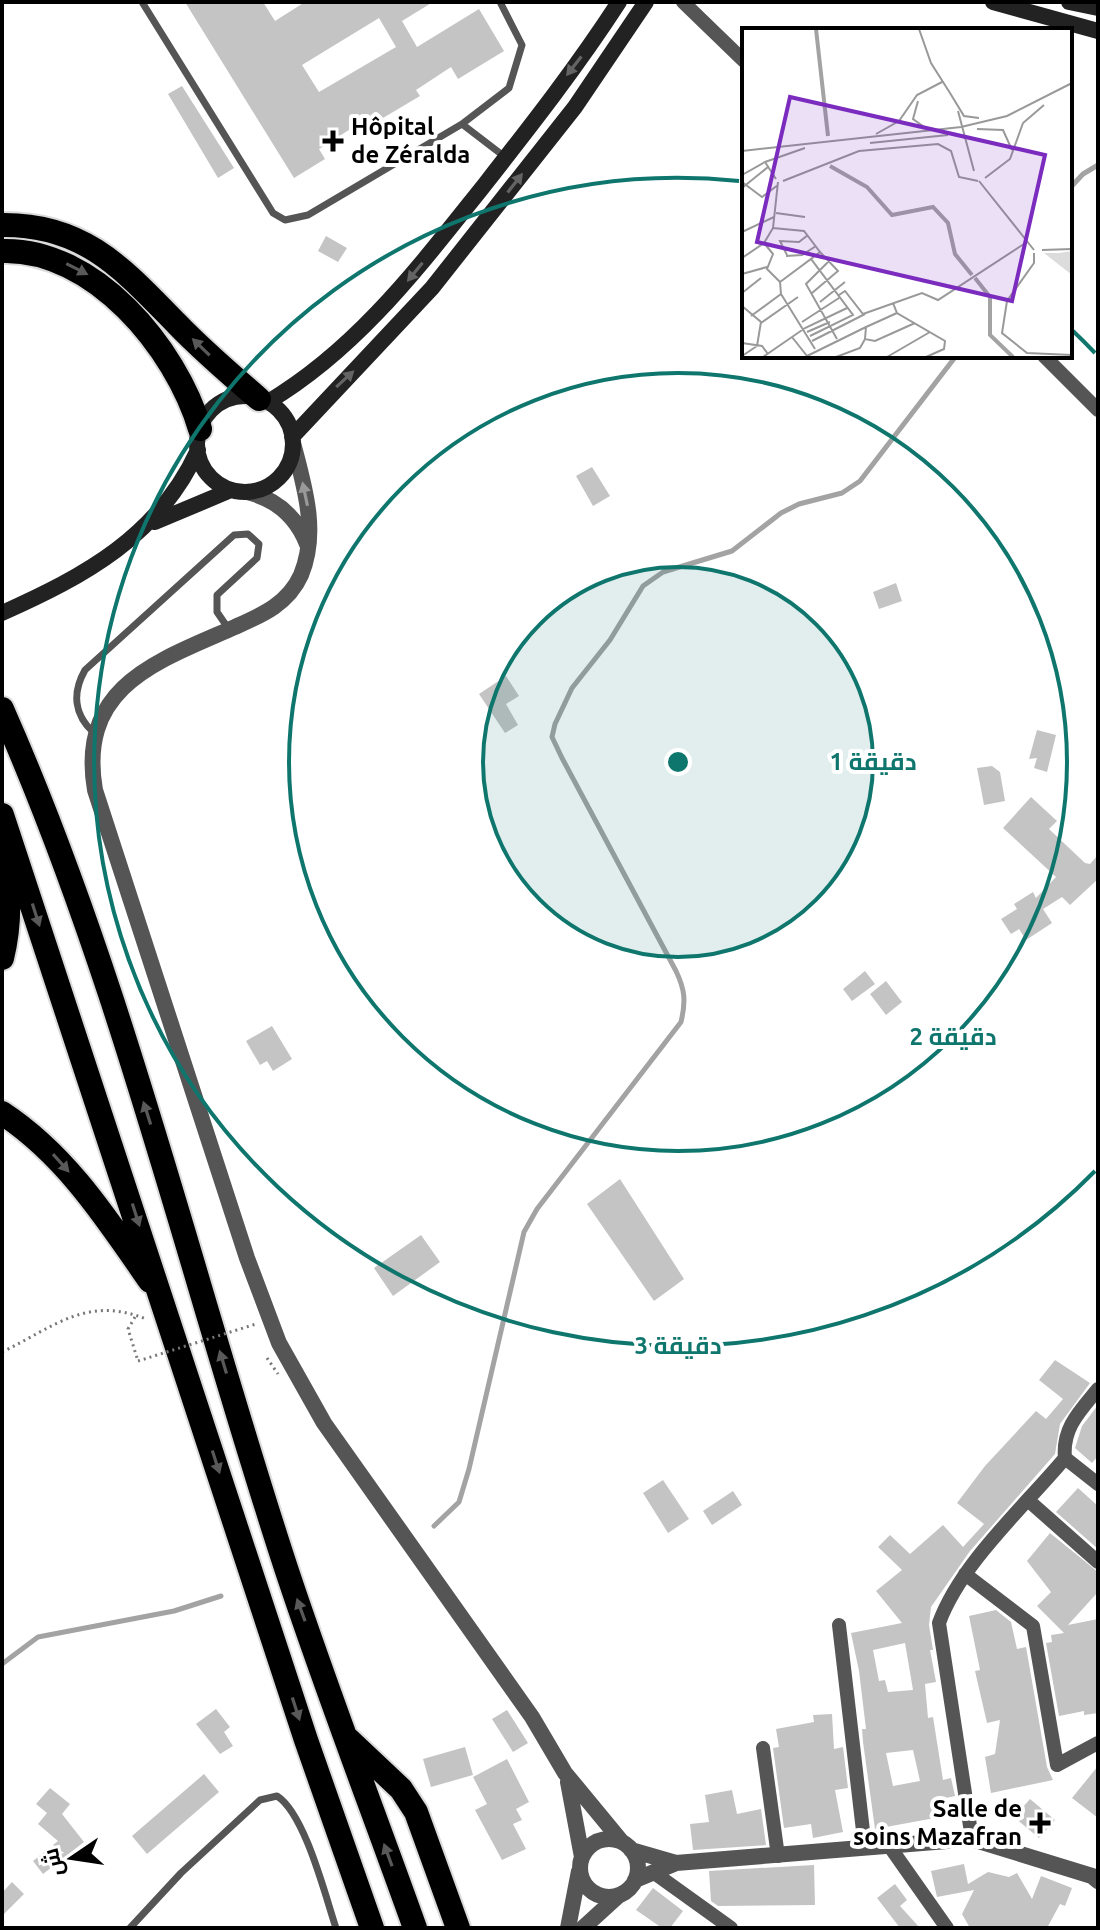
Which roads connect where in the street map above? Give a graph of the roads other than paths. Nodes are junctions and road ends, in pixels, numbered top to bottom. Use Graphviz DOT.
graph roads {
  1 [pos="142,2"];
  2 [pos="500,2"];
  3 [pos="619,2"];
  4 [pos="646,2"];
  5 [pos="683,2"];
  6 [pos="993,2"];
  7 [pos="1069,2"];
  8 [pos="1098,8"];
  9 [pos="1098,31"];
  10 [pos="742,59"];
  11 [pos="462,124"];
  12 [pos="506,158"];
  13 [pos="2,225"];
  14 [pos="2,251"];
  15 [pos="1046,358"];
  16 [pos="264,401"];
  17 [pos="1098,410"];
  18 [pos="199,439"];
  19 [pos="293,440"];
  20 [pos="239,491"];
  21 [pos="147,527"];
  22 [pos="308,546"];
  23 [pos="9,610"];
  24 [pos="229,629"];
  25 [pos="2,709"];
  26 [pos="96,734"];
  27 [pos="2,815"];
  28 [pos="2,844"];
  29 [pos="2,958"];
  30 [pos="2,1113"];
  31 [pos="165,1304"];
  32 [pos="1098,1389"];
  33 [pos="1065,1458"];
  34 [pos="1098,1484"];
  35 [pos="1029,1501"];
  36 [pos="1098,1562"];
  37 [pos="965,1574"];
  38 [pos="839,1625"];
  39 [pos="347,1737"];
  40 [pos="1098,1743"];
  41 [pos="763,1748"];
  42 [pos="565,1773"];
  43 [pos="972,1839"];
  44 [pos="627,1846"];
  45 [pos="890,1847"];
  46 [pos="865,1848"];
  47 [pos="778,1856"];
  48 [pos="581,1863"];
  49 [pos="676,1863"];
  50 [pos="653,1872"];
  51 [pos="1096,1875"];
  52 [pos="635,1880"];
  53 [pos="618,1896"];
  54 [pos="592,1926"];
  55 [pos="130,1928"];
  56 [pos="336,1928"];
  57 [pos="372,1928"];
  58 [pos="415,1928"];
  59 [pos="458,1928"];
  60 [pos="568,1928"];
  61 [pos="731,1928"];
  62 [pos="947,1928"];
  1 -- 11 [label="lane"];
  2 -- 11 [label="lane"];
  3 -- 12 [label="main road, one-way"];
  19 -- 4 [label="main road, one-way"];
  5 -- 10 [label="street"];
  6 -- 9 [label="main road"];
  7 -- 8 [label="main road"];
  11 -- 12 [label="lane"];
  12 -- 16 [label="main road, one-way"];
  16 -- 13 [label="highway, one-way"];
  14 -- 18 [label="highway, one-way"];
  15 -- 17 [label="street"];
  16 -- 18 [label="main road"];
  16 -- 19 [label="main road"];
  18 -- 20 [label="main road"];
  18 -- 21 [label="main road"];
  19 -- 20 [label="main road"];
  22 -- 19 [label="street, one-way"];
  20 -- 21 [label="main road"];
  20 -- 22 [label="street"];
  21 -- 23 [label="main road"];
  22 -- 24 [label="street"];
  24 -- 26 [label="street"];
  24 -- 26 [label="lane"];
  39 -- 25 [label="highway, one-way"];
  26 -- 42 [label="street"];
  27 -- 31 [label="highway, one-way"];
  28 -- 29 [label="highway"];
  30 -- 31 [label="highway, one-way"];
  31 -- 57 [label="highway, one-way"];
  32 -- 33 [label="street"];
  33 -- 34 [label="street"];
  33 -- 35 [label="street"];
  35 -- 36 [label="street"];
  35 -- 37 [label="street"];
  37 -- 40 [label="street"];
  37 -- 43 [label="street"];
  38 -- 46 [label="street"];
  58 -- 39 [label="highway, one-way"];
  39 -- 59 [label="highway"];
  41 -- 47 [label="street"];
  42 -- 44 [label="street"];
  42 -- 48 [label="street"];
  43 -- 45 [label="street"];
  43 -- 51 [label="street"];
  44 -- 48 [label="street"];
  44 -- 49 [label="street"];
  44 -- 52 [label="street"];
  45 -- 46 [label="street"];
  45 -- 62 [label="street"];
  46 -- 47 [label="street"];
  47 -- 49 [label="street"];
  48 -- 53 [label="street"];
  48 -- 60 [label="street"];
  49 -- 50 [label="street"];
  50 -- 52 [label="street"];
  50 -- 61 [label="street"];
  52 -- 53 [label="street"];
  53 -- 54 [label="street"];
  55 -- 56 [label="lane"];
}
